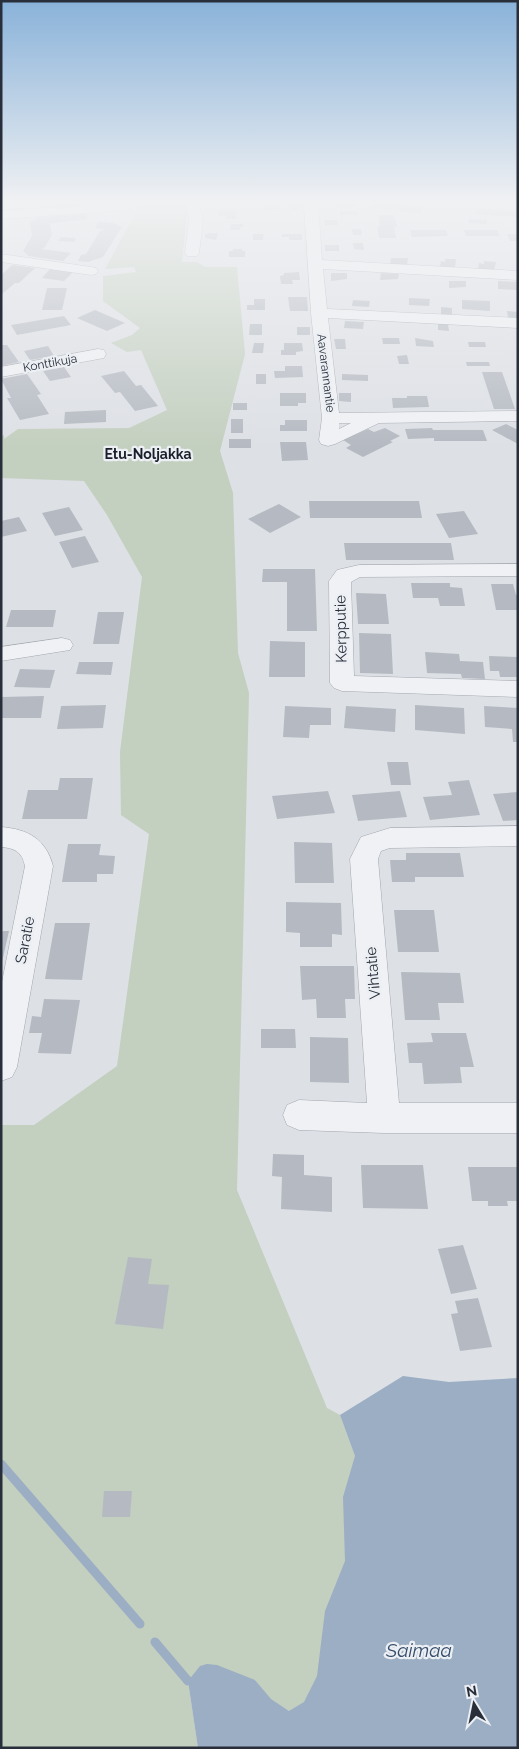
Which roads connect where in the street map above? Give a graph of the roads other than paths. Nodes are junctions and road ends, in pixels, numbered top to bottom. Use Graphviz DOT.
graph roads {
  1 [pos="317,285"];
  2 [pos="319,313"];
  3 [pos="518,323"];
  4 [pos="98,354"];
  5 [pos="1,372"];
  6 [pos="518,416"];
  7 [pos="518,570"];
  8 [pos="62,645"];
  9 [pos="1,654"];
  10 [pos="518,689"];
  11 [pos="518,836"];
  12 [pos="1,837"];
  13 [pos="1,1067"];
  14 [pos="299,1115"];
  15 [pos="384,1118"];
  16 [pos="518,1118"];
  1 -- 2 [label="street, Aavarannantie"];
  2 -- 3 [label="street"];
  2 -- 6 [label="street, Aavarannantie"];
  4 -- 5 [label="street, Konttikuja"];
  7 -- 10 [label="street, Kerpputie"];
  8 -- 9 [label="street"];
  11 -- 15 [label="street, Vihtatie"];
  12 -- 13 [label="street, Saratie"];
  14 -- 15 [label="street"];
  15 -- 16 [label="street"];
}
